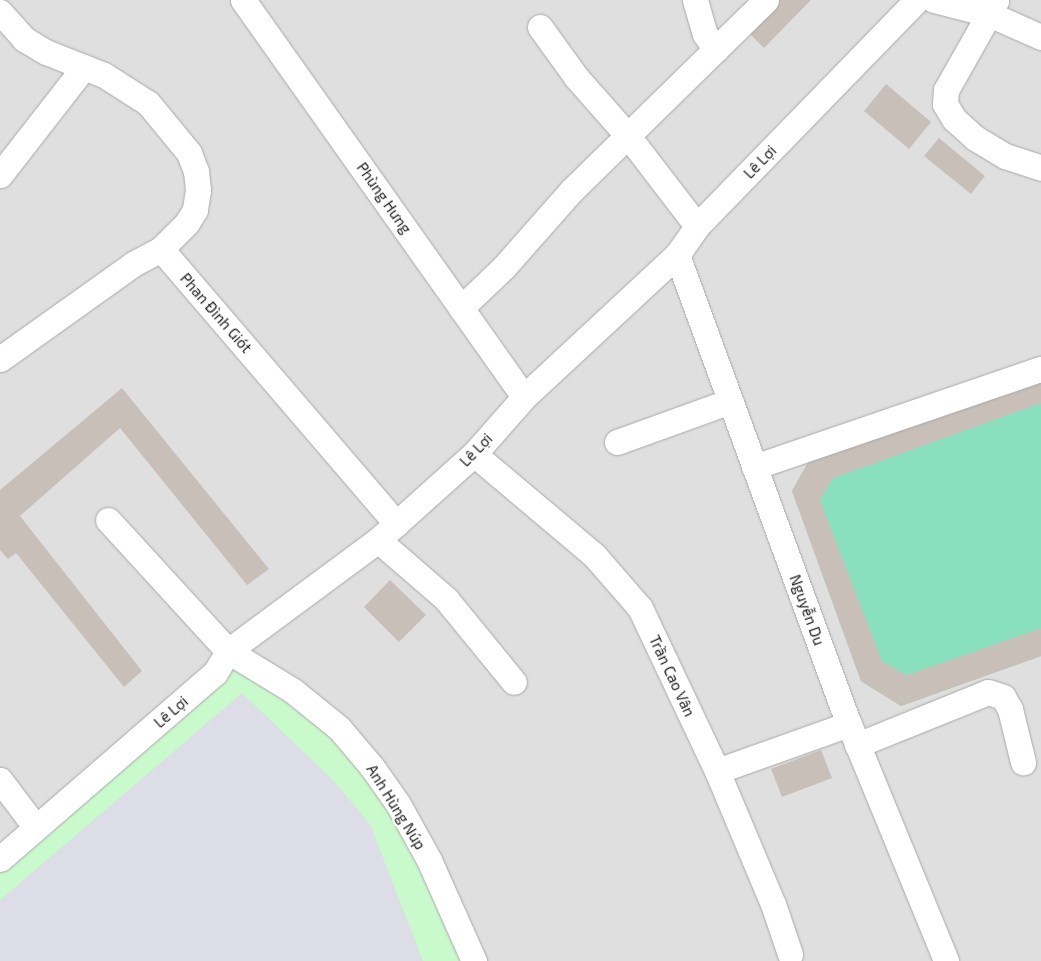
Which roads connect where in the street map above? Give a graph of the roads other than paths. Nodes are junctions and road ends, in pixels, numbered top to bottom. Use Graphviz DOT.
graph roads {
  1 [pos="243,0"];
  2 [pos="695,0"];
  3 [pos="766,0"];
  4 [pos="916,0"];
  5 [pos="934,0"];
  6 [pos="993,7"];
  7 [pos="0,12"];
  8 [pos="540,27"];
  9 [pos="1041,37"];
  10 [pos="716,50"];
  11 [pos="84,67"];
  12 [pos="628,136"];
  13 [pos="1041,168"];
  14 [pos="0,175"];
  15 [pos="697,226"];
  16 [pos="161,249"];
  17 [pos="678,255"];
  18 [pos="461,308"];
  19 [pos="0,359"];
  20 [pos="1041,368"];
  21 [pos="524,397"];
  22 [pos="730,400"];
  23 [pos="617,442"];
  24 [pos="474,454"];
  25 [pos="754,467"];
  26 [pos="108,520"];
  27 [pos="398,524"];
  28 [pos="378,540"];
  29 [pos="228,652"];
  30 [pos="514,682"];
  31 [pos="853,735"];
  32 [pos="1023,762"];
  33 [pos="717,770"];
  34 [pos="0,780"];
  35 [pos="28,817"];
  36 [pos="0,840"];
  37 [pos="0,859"];
  38 [pos="790,954"];
  39 [pos="474,961"];
  40 [pos="946,961"];
  1 -- 18 [label="street, Phùng Hưng"];
  2 -- 10 [label="street"];
  3 -- 10 [label="street"];
  4 -- 15 [label="street, Lê Lợi"];
  5 -- 6 [label="street"];
  6 -- 9 [label="street"];
  6 -- 13 [label="street"];
  7 -- 11 [label="street"];
  8 -- 12 [label="street"];
  10 -- 12 [label="street"];
  11 -- 14 [label="street"];
  11 -- 16 [label="street"];
  12 -- 15 [label="street"];
  12 -- 18 [label="street"];
  15 -- 17 [label="street, Lê Lợi"];
  16 -- 19 [label="street"];
  16 -- 27 [label="street, Phan Đình Giót"];
  17 -- 21 [label="street, Lê Lợi"];
  17 -- 22 [label="street, Nguyễn Du"];
  18 -- 21 [label="street, Phùng Hưng"];
  20 -- 25 [label="street"];
  21 -- 24 [label="street, Lê Lợi"];
  22 -- 23 [label="street"];
  22 -- 25 [label="street, Nguyễn Du"];
  24 -- 27 [label="street, Lê Lợi"];
  24 -- 33 [label="street, Trần Cao Vân"];
  25 -- 31 [label="street, Nguyễn Du"];
  26 -- 29 [label="street, Anh Hùng Núp"];
  27 -- 28 [label="street, Lê Lợi"];
  28 -- 29 [label="street, Lê Lợi"];
  28 -- 30 [label="street"];
  29 -- 35 [label="street"];
  29 -- 37 [label="street, Lê Lợi"];
  29 -- 39 [label="street, Anh Hùng Núp"];
  31 -- 32 [label="street"];
  31 -- 33 [label="street"];
  31 -- 40 [label="street, Nguyễn Du"];
  33 -- 38 [label="street, Trần Cao Vân"];
  34 -- 35 [label="street"];
  35 -- 36 [label="street"];
}
